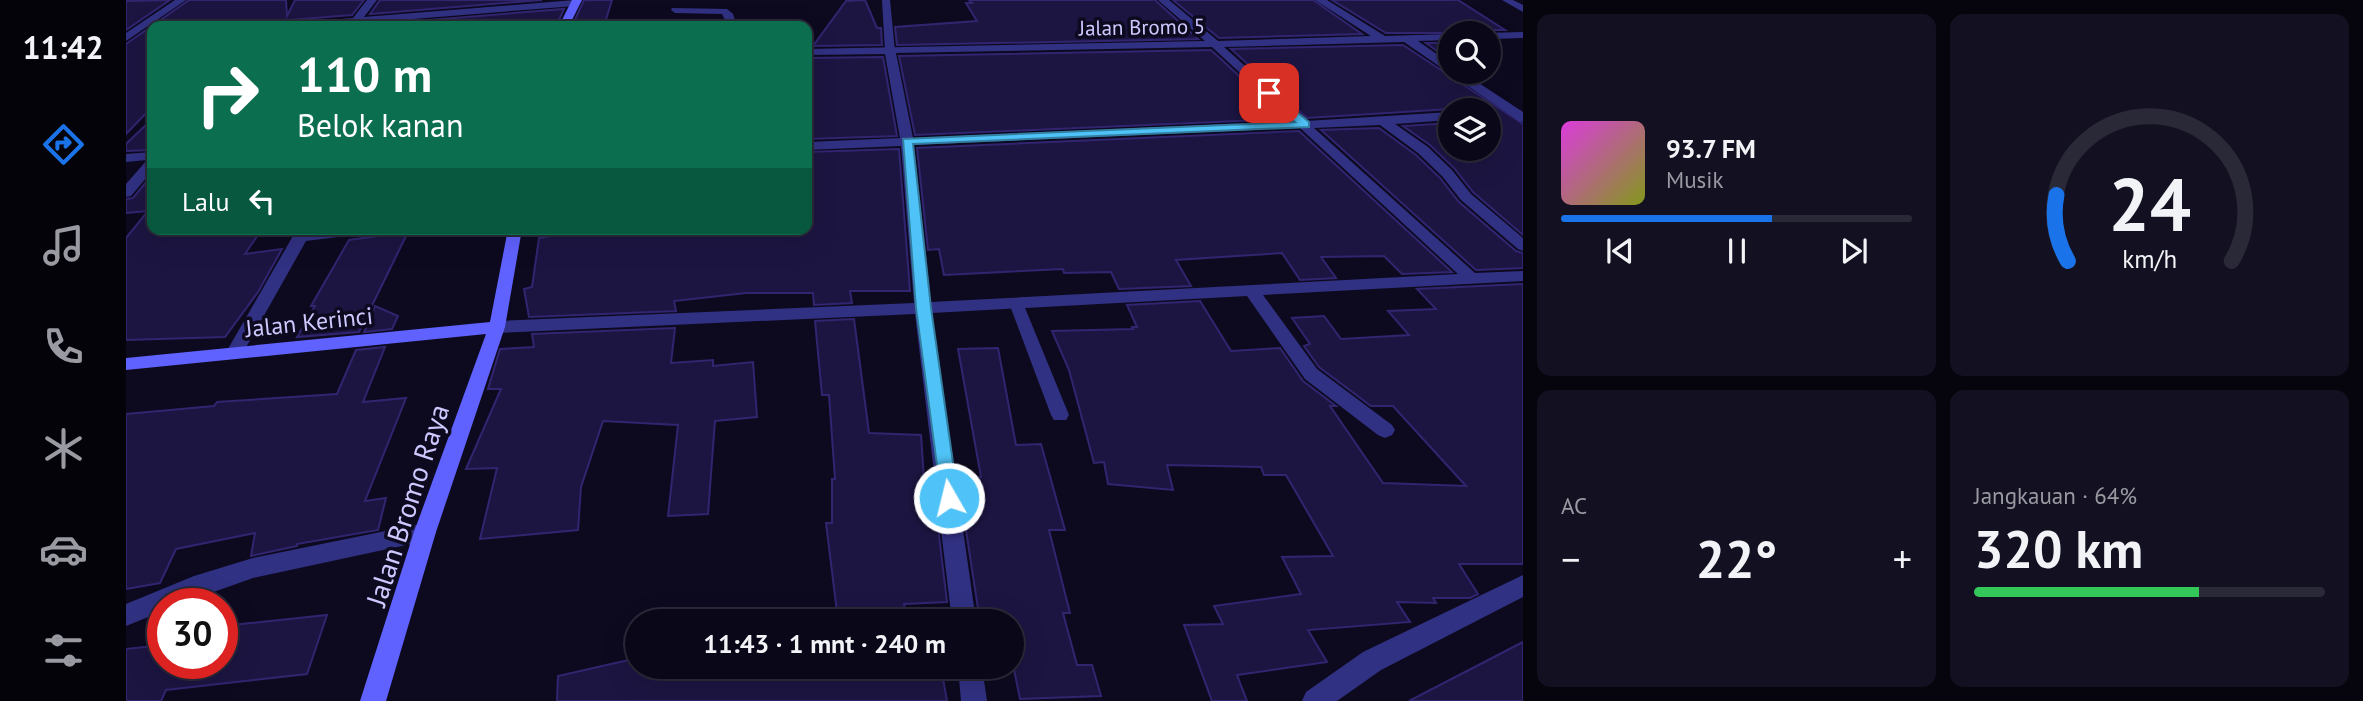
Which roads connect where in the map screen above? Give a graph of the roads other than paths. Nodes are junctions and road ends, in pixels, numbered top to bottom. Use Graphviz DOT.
graph roads {
  1 [pos="181,0"];
  2 [pos="372,0"];
  3 [pos="886,0"];
  4 [pos="1163,0"];
  5 [pos="1320,0"];
  6 [pos="1506,0"];
  7 [pos="576,1"];
  8 [pos="1523,9"];
  9 [pos="675,10"];
  10 [pos="357,20"];
  11 [pos="151,21"];
  12 [pos="346,21"];
  13 [pos="410,21"];
  14 [pos="567,21"];
  15 [pos="731,21"];
  16 [pos="147,24"];
  17 [pos="1523,35"];
  18 [pos="1501,36"];
  19 [pos="1438,37"];
  20 [pos="147,38"];
  21 [pos="1406,38"];
  22 [pos="126,39"];
  23 [pos="1383,39"];
  24 [pos="1214,44"];
  25 [pos="812,52"];
  26 [pos="890,52"];
  27 [pos="1438,60"];
  28 [pos="1474,84"];
  29 [pos="1501,113"];
  30 [pos="1519,113"];
  31 [pos="1438,117"];
  32 [pos="1383,121"];
  33 [pos="1305,125"];
  34 [pos="907,141"];
  35 [pos="812,146"];
  36 [pos="147,156"];
  37 [pos="126,158"];
  38 [pos="147,169"];
  39 [pos="126,192"];
  40 [pos="302,235"];
  41 [pos="513,235"];
  42 [pos="1523,246"];
  43 [pos="1523,276"];
  44 [pos="1472,279"];
  45 [pos="1252,291"];
  46 [pos="1016,303"];
  47 [pos="923,308"];
  48 [pos="496,327"];
  49 [pos="234,354"];
  50 [pos="126,365"];
  51 [pos="1060,415"];
  52 [pos="1385,430"];
  53 [pos="425,532"];
  54 [pos="1523,585"];
  55 [pos="962,609"];
  56 [pos="126,615"];
  57 [pos="971,679"];
  58 [pos="373,701"];
  59 [pos="974,701"];
  60 [pos="1315,701"];
  1 -- 11 [label="street"];
  2 -- 10 [label="street"];
  3 -- 26 [label="lane"];
  4 -- 24 [label="street"];
  5 -- 23 [label="street"];
  6 -- 8 [label="lane"];
  7 -- 13 [label="street"];
  7 -- 14 [label="main road"];
  9 -- 15 [label="lane"];
  10 -- 12 [label="street"];
  10 -- 13 [label="street"];
  16 -- 22 [label="street"];
  17 -- 18 [label="street"];
  19 -- 21 [label="street"];
  20 -- 22 [label="street"];
  21 -- 23 [label="street"];
  21 -- 27 [label="street"];
  23 -- 24 [label="street"];
  24 -- 26 [label="street, Jalan Bromo 5"];
  24 -- 33 [label="street, Jalan Bromo 5"];
  25 -- 26 [label="street, Jalan Bromo 5"];
  26 -- 34 [label="street"];
  28 -- 30 [label="street"];
  29 -- 30 [label="street"];
  31 -- 32 [label="street"];
  32 -- 33 [label="street"];
  32 -- 42 [label="street"];
  33 -- 34 [label="street"];
  33 -- 44 [label="street, Jalan Bromo 5"];
  34 -- 35 [label="street"];
  34 -- 47 [label="street"];
  36 -- 37 [label="street"];
  38 -- 39 [label="street"];
  40 -- 49 [label="street"];
  41 -- 48 [label="main road, Jalan Bromo Raya"];
  43 -- 44 [label="street"];
  44 -- 45 [label="street"];
  45 -- 46 [label="street"];
  45 -- 52 [label="street"];
  46 -- 47 [label="street"];
  46 -- 51 [label="lane"];
  47 -- 48 [label="street"];
  47 -- 55 [label="street"];
  48 -- 49 [label="main road, Jalan Kerinci"];
  48 -- 53 [label="main road, Jalan Bromo Raya"];
  49 -- 50 [label="main road, Jalan Kerinci"];
  53 -- 56 [label="street"];
  53 -- 58 [label="main road, Jalan Bromo Raya"];
  54 -- 60 [label="street"];
  57 -- 59 [label="street"];
}
